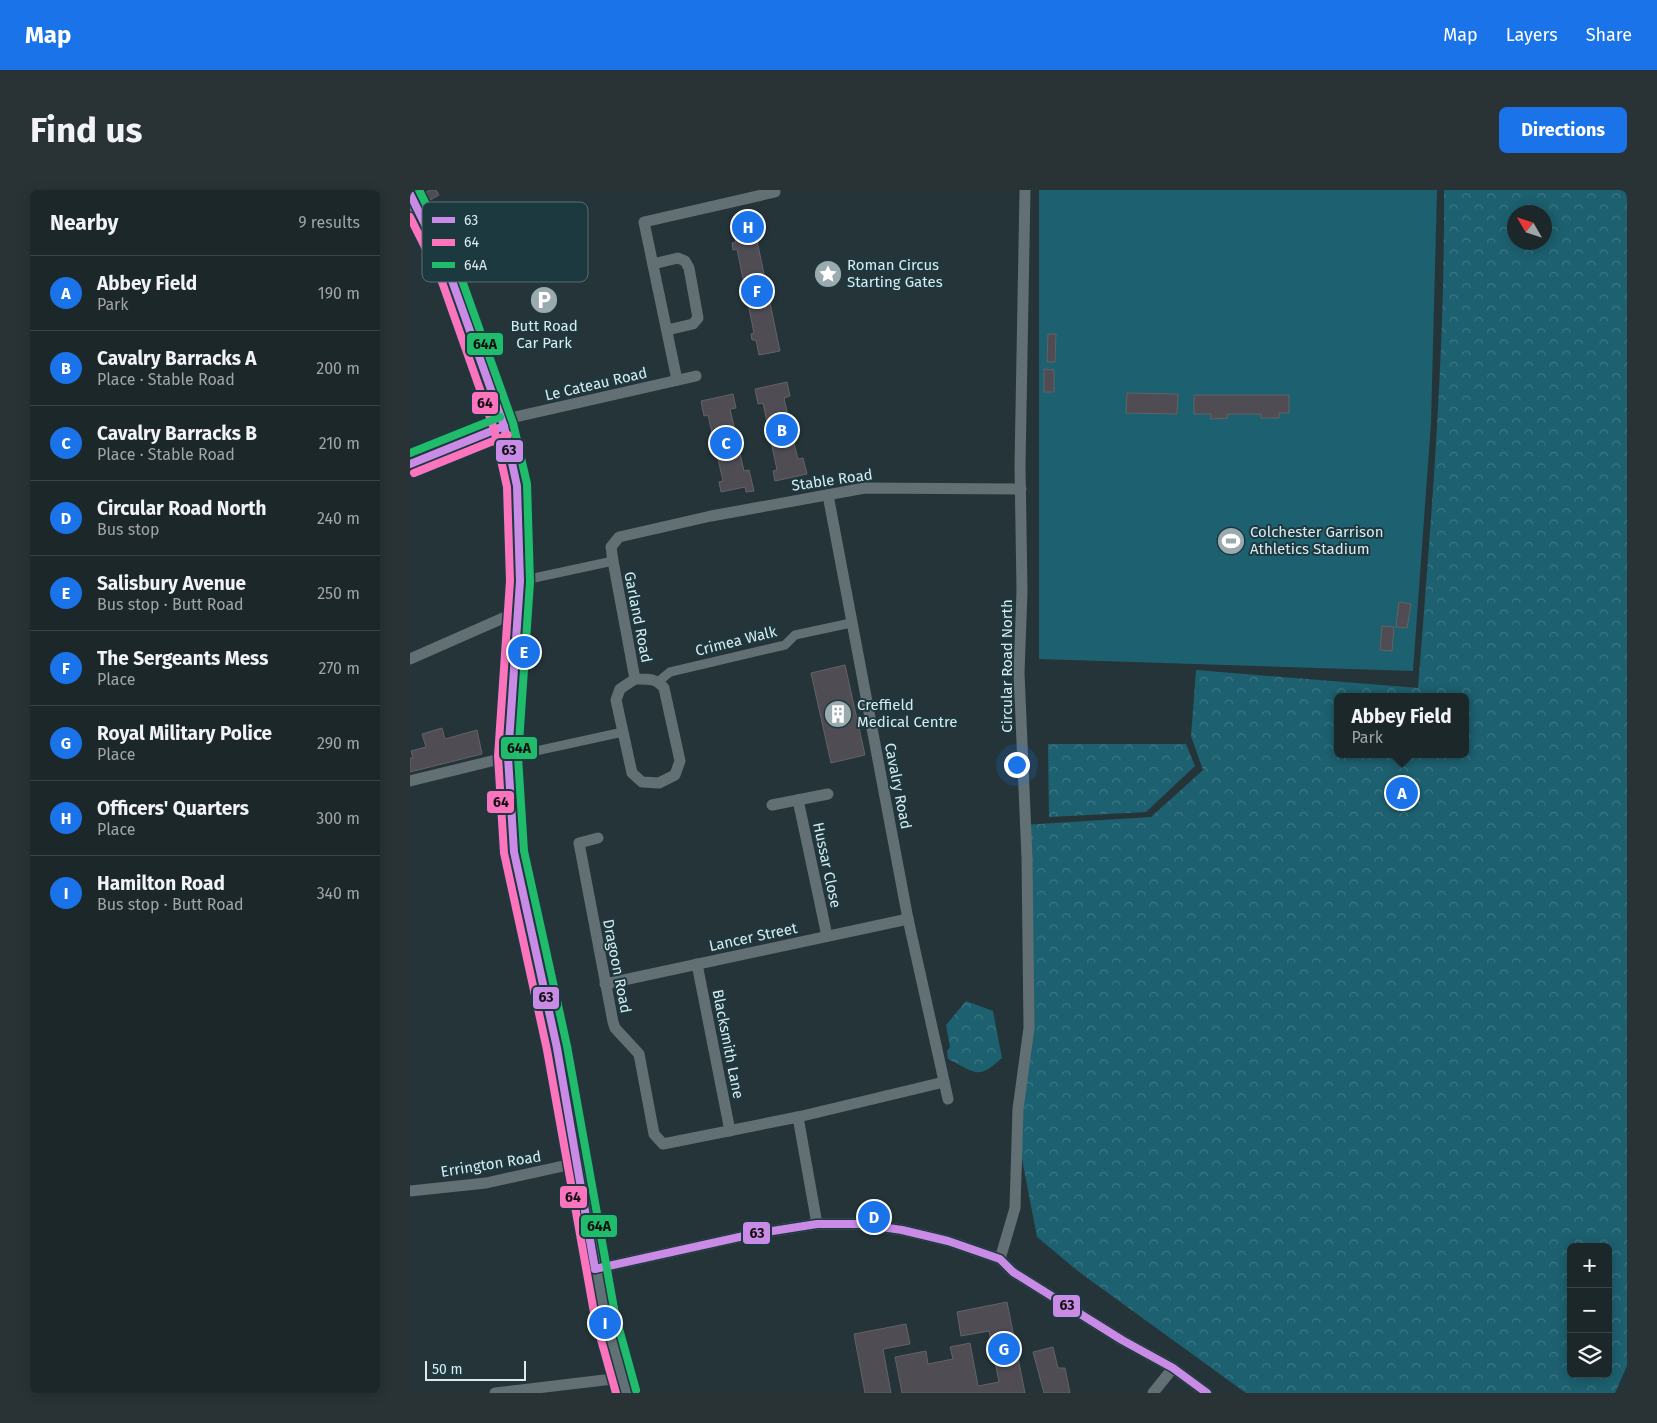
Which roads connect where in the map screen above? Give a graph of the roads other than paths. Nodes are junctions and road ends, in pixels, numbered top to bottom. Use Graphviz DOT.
graph roads {
  1 [pos="1025,190"];
  2 [pos="775,192"];
  3 [pos="412,201"];
  4 [pos="422,221"];
  5 [pos="653,264"];
  6 [pos="452,282"];
  7 [pos="667,330"];
  8 [pos="696,376"];
  9 [pos="678,380"];
  10 [pos="503,423"];
  11 [pos="410,464"];
  12 [pos="1021,490"];
  13 [pos="828,495"];
  14 [pos="680,523"];
  15 [pos="613,561"];
  16 [pos="520,581"];
  17 [pos="517,612"];
  18 [pos="851,623"];
  19 [pos="410,659"];
  20 [pos="635,679"];
  21 [pos="659,681"];
  22 [pos="623,732"];
  23 [pos="508,757"];
  24 [pos="410,781"];
  25 [pos="828,794"];
  26 [pos="798,800"];
  27 [pos="772,805"];
  28 [pos="598,838"];
  29 [pos="908,919"];
  30 [pos="827,936"];
  31 [pos="697,964"];
  32 [pos="605,984"];
  33 [pos="944,1082"];
  34 [pos="948,1098"];
  35 [pos="798,1117"];
  36 [pos="730,1130"];
  37 [pos="577,1163"];
  38 [pos="410,1191"];
  39 [pos="817,1224"];
  40 [pos="1000,1259"];
  41 [pos="595,1268"];
  42 [pos="1172,1368"];
  43 [pos="624,1385"];
  44 [pos="495,1393"];
  45 [pos="1153,1393"];
  46 [pos="1207,1393"];
  1 -- 12 [label="street, Circular Road North"];
  2 -- 5 [label="street"];
  3 -- 4 [label="main road"];
  5 -- 7 [label="street"];
  5 -- 7 [label="street"];
  6 -- 10 [label="main road"];
  7 -- 9 [label="street"];
  8 -- 9 [label="street, Le Cateau Road"];
  9 -- 10 [label="street, Le Cateau Road"];
  10 -- 11 [label="street, Le Cateau Road"];
  10 -- 16 [label="main road"];
  12 -- 13 [label="street, Stable Road"];
  12 -- 40 [label="street, Circular Road North"];
  13 -- 14 [label="street, Stable Road"];
  13 -- 18 [label="street, Cavalry Road"];
  14 -- 15 [label="street, Garland Road"];
  15 -- 16 [label="street, Garland Road"];
  15 -- 20 [label="street, Garland Road"];
  16 -- 17 [label="main road"];
  17 -- 19 [label="street"];
  17 -- 23 [label="main road"];
  18 -- 21 [label="street, Crimea Walk"];
  18 -- 29 [label="street, Cavalry Road"];
  20 -- 21 [label="street, Garland Road"];
  20 -- 22 [label="street, Garland Road"];
  21 -- 22 [label="street, Garland Road"];
  22 -- 23 [label="street"];
  23 -- 24 [label="street"];
  23 -- 37 [label="main road"];
  25 -- 26 [label="street"];
  26 -- 27 [label="street"];
  26 -- 30 [label="street, Hussar Close"];
  28 -- 32 [label="street, Dragoon Road"];
  29 -- 30 [label="street, Lancer Street"];
  29 -- 33 [label="street, Cavalry Road"];
  30 -- 31 [label="street, Lancer Street"];
  31 -- 32 [label="street, Lancer Street"];
  31 -- 36 [label="street, Blacksmith Lane"];
  32 -- 36 [label="street, Dragoon Road"];
  33 -- 34 [label="street, Cavalry Road"];
  33 -- 35 [label="street"];
  35 -- 36 [label="street, Dragoon Road"];
  35 -- 39 [label="street"];
  37 -- 38 [label="street, Errington Road"];
  37 -- 41 [label="main road"];
  39 -- 40 [label="street"];
  39 -- 41 [label="street"];
  40 -- 42 [label="street"];
  41 -- 43 [label="main road"];
  42 -- 45 [label="street"];
  42 -- 46 [label="street"];
  43 -- 44 [label="street"];
}
